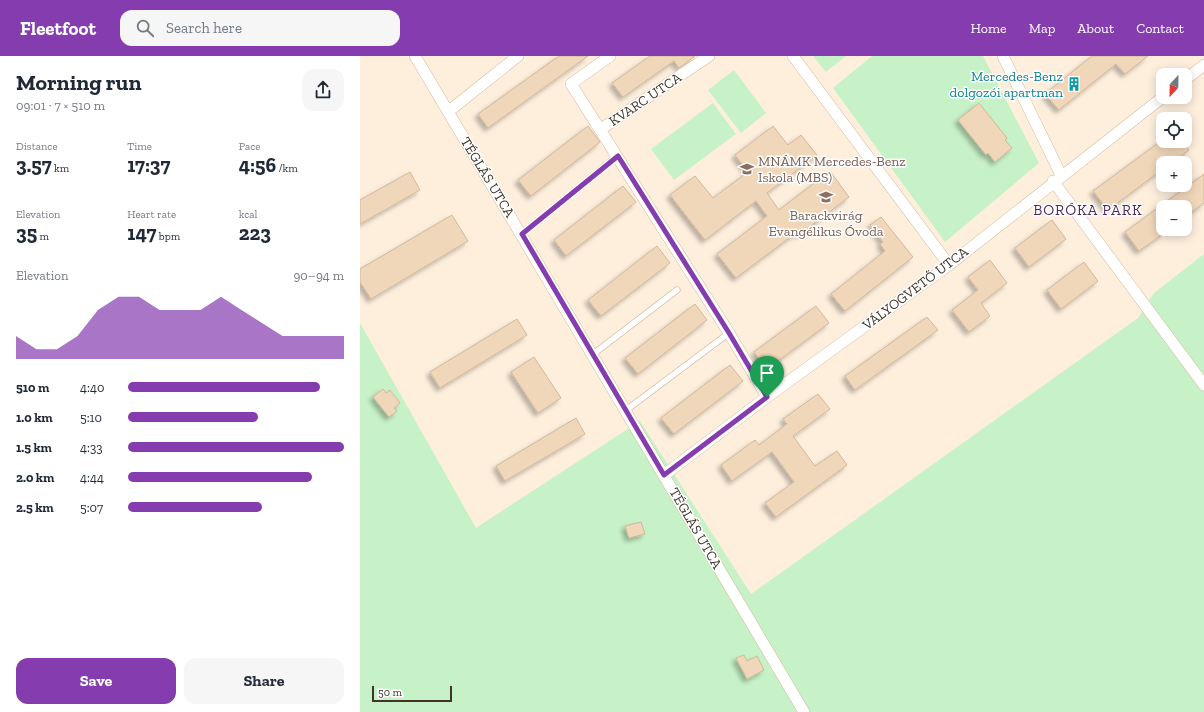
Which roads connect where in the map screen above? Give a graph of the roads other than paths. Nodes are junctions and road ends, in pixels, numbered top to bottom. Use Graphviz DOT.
graph roads {
  1 [pos="415,56"];
  2 [pos="518,56"];
  3 [pos="610,56"];
  4 [pos="709,56"];
  5 [pos="793,56"];
  6 [pos="1003,56"];
  7 [pos="1204,65"];
  8 [pos="1192,74"];
  9 [pos="1156,102"];
  10 [pos="449,111"];
  11 [pos="601,130"];
  12 [pos="618,156"];
  13 [pos="1057,178"];
  14 [pos="522,234"];
  15 [pos="949,265"];
  16 [pos="677,290"];
  17 [pos="729,333"];
  18 [pos="592,355"];
  19 [pos="1204,385"];
  20 [pos="767,397"];
  21 [pos="625,411"];
  22 [pos="664,475"];
  23 [pos="804,712"];
  1 -- 10 [label="street, TÉGLÁS UTCA"];
  2 -- 10 [label="street"];
  3 -- 11 [label="street"];
  4 -- 11 [label="street, KVARC UTCA"];
  5 -- 15 [label="street"];
  6 -- 13 [label="street"];
  7 -- 8 [label="street"];
  9 -- 13 [label="street, VÁLYOGVETŐ UTCA"];
  10 -- 14 [label="street, TÉGLÁS UTCA"];
  11 -- 12 [label="street"];
  12 -- 14 [label="lane"];
  12 -- 17 [label="street"];
  13 -- 15 [label="street, VÁLYOGVETŐ UTCA"];
  13 -- 19 [label="street"];
  14 -- 18 [label="street, TÉGLÁS UTCA"];
  15 -- 20 [label="street, VÁLYOGVETŐ UTCA"];
  16 -- 18 [label="lane"];
  17 -- 20 [label="street"];
  17 -- 21 [label="lane"];
  18 -- 21 [label="street, TÉGLÁS UTCA"];
  20 -- 22 [label="street, VÁLYOGVETŐ UTCA"];
  21 -- 22 [label="street, TÉGLÁS UTCA"];
  22 -- 23 [label="street, TÉGLÁS UTCA"];
}
